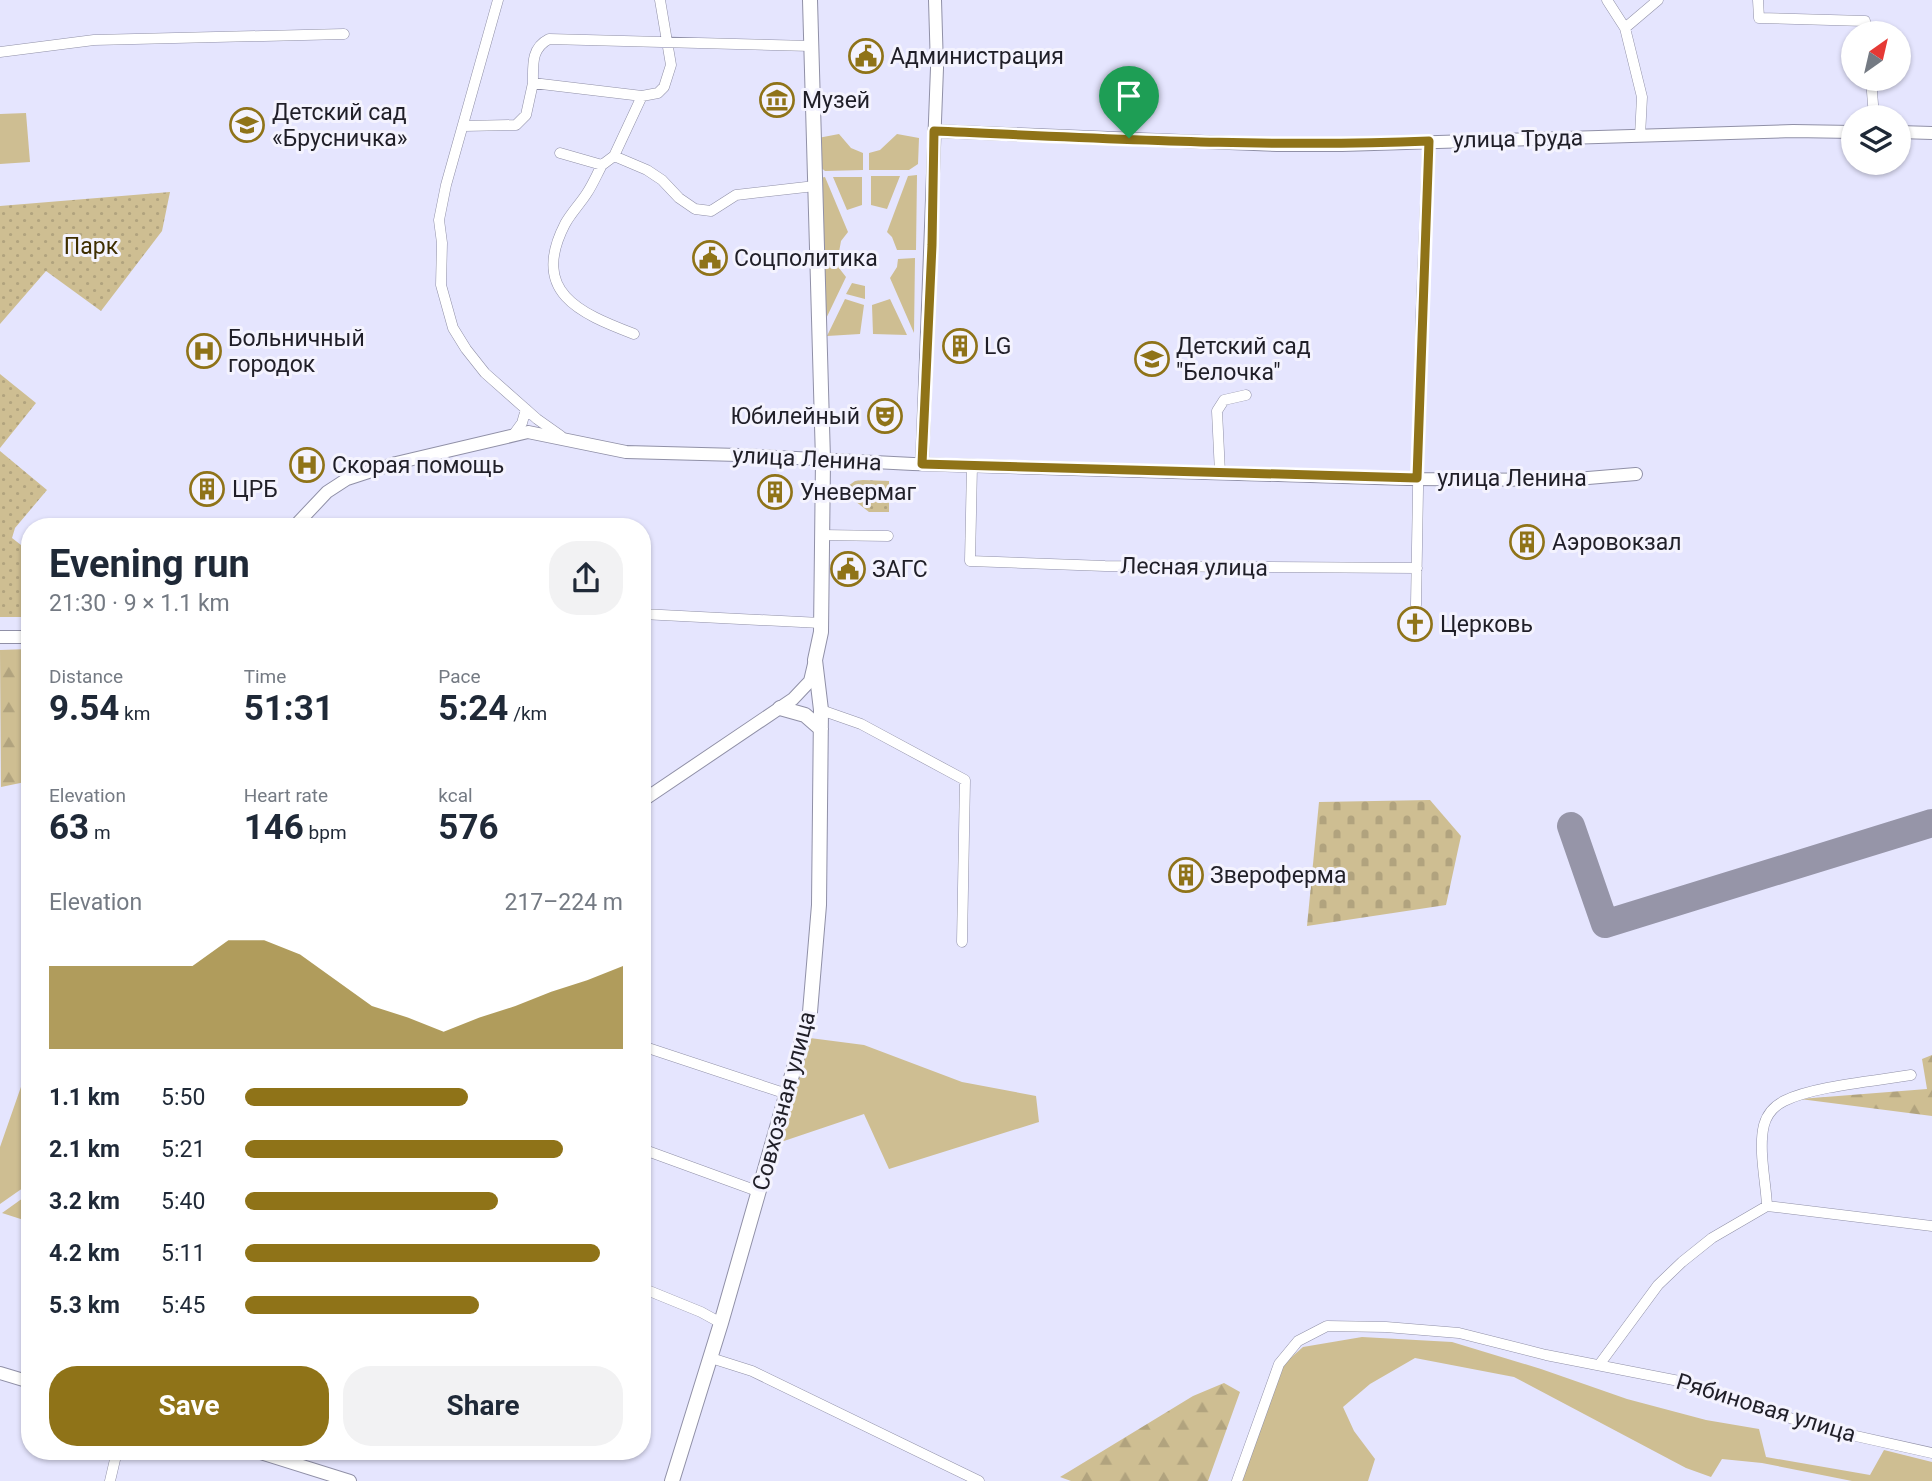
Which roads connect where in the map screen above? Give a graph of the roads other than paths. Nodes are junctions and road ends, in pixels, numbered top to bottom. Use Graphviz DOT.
graph roads {
  1 [pos="498,0"];
  2 [pos="660,0"];
  3 [pos="810,0"];
  4 [pos="935,0"];
  5 [pos="1607,0"];
  6 [pos="1658,0"];
  7 [pos="1758,0"];
  8 [pos="1865,21"];
  9 [pos="1625,28"];
  10 [pos="344,33"];
  11 [pos="665,42"];
  12 [pos="811,46"];
  13 [pos="0,52"];
  14 [pos="533,83"];
  15 [pos="642,96"];
  16 [pos="464,126"];
  17 [pos="934,131"];
  18 [pos="1841,132"];
  19 [pos="1911,132"];
  20 [pos="1932,133"];
  21 [pos="1640,136"];
  22 [pos="1429,141"];
  23 [pos="561,153"];
  24 [pos="614,156"];
  25 [pos="602,165"];
  26 [pos="815,186"];
  27 [pos="634,334"];
  28 [pos="1246,396"];
  29 [pos="526,409"];
  30 [pos="514,434"];
  31 [pos="564,438"];
  32 [pos="823,460"];
  33 [pos="922,464"];
  34 [pos="972,466"];
  35 [pos="1220,473"];
  36 [pos="1636,474"];
  37 [pos="1417,478"];
  38 [pos="302,518"];
  39 [pos="822,534"];
  40 [pos="888,536"];
  41 [pos="1417,568"];
  42 [pos="1416,605"];
  43 [pos="651,614"];
  44 [pos="821,623"];
  45 [pos="0,637"];
  46 [pos="21,637"];
  47 [pos="815,660"];
  48 [pos="780,708"];
  49 [pos="821,710"];
  50 [pos="821,729"];
  51 [pos="651,795"];
  52 [pos="962,942"];
  53 [pos="651,1049"];
  54 [pos="1911,1075"];
  55 [pos="787,1094"];
  56 [pos="651,1152"];
  57 [pos="760,1192"];
  58 [pos="1767,1206"];
  59 [pos="1932,1226"];
  60 [pos="651,1292"];
  61 [pos="721,1323"];
  62 [pos="711,1357"];
  63 [pos="1599,1365"];
  64 [pos="0,1373"];
  65 [pos="21,1379"];
  66 [pos="1932,1453"];
  67 [pos="115,1460"];
  68 [pos="283,1460"];
  69 [pos="110,1481"];
  70 [pos="350,1481"];
  71 [pos="672,1481"];
  72 [pos="979,1481"];
  73 [pos="1237,1481"];
  1 -- 16 [label="street, улица Ленина"];
  2 -- 11 [label="street"];
  3 -- 12 [label="main road, Совхозная улица"];
  4 -- 17 [label="street"];
  5 -- 9 [label="street"];
  6 -- 9 [label="street"];
  7 -- 8 [label="street"];
  9 -- 21 [label="street"];
  10 -- 13 [label="street"];
  11 -- 12 [label="street"];
  11 -- 14 [label="street"];
  11 -- 15 [label="street"];
  12 -- 26 [label="main road, Совхозная улица"];
  14 -- 15 [label="street"];
  14 -- 16 [label="street"];
  15 -- 24 [label="street"];
  16 -- 29 [label="street, улица Ленина"];
  17 -- 22 [label="street, улица Труда"];
  17 -- 33 [label="street"];
  18 -- 21 [label="street, улица Труда"];
  19 -- 20 [label="street"];
  21 -- 22 [label="street, улица Труда"];
  22 -- 37 [label="street"];
  23 -- 25 [label="street"];
  24 -- 25 [label="street"];
  24 -- 26 [label="street"];
  25 -- 27 [label="street"];
  26 -- 32 [label="main road, Совхозная улица"];
  28 -- 35 [label="street"];
  29 -- 30 [label="street"];
  29 -- 31 [label="street, улица Ленина"];
  30 -- 31 [label="street, улица Ленина"];
  30 -- 38 [label="street, улица Ленина"];
  31 -- 32 [label="street, улица Ленина"];
  32 -- 33 [label="street, улица Ленина"];
  32 -- 39 [label="main road, Совхозная улица"];
  33 -- 34 [label="street, улица Ленина"];
  34 -- 35 [label="street, улица Ленина"];
  34 -- 41 [label="street, Лесная улица"];
  35 -- 37 [label="street, улица Ленина"];
  36 -- 37 [label="street, улица Ленина"];
  37 -- 41 [label="street"];
  39 -- 40 [label="street"];
  39 -- 44 [label="main road, Совхозная улица"];
  41 -- 42 [label="street"];
  43 -- 44 [label="street"];
  44 -- 47 [label="main road, Совхозная улица"];
  45 -- 46 [label="street"];
  47 -- 48 [label="street"];
  47 -- 49 [label="main road, Совхозная улица"];
  48 -- 50 [label="main road"];
  48 -- 51 [label="street"];
  49 -- 50 [label="main road, Совхозная улица"];
  49 -- 52 [label="street"];
  50 -- 55 [label="main road, Совхозная улица"];
  53 -- 55 [label="street"];
  54 -- 58 [label="street"];
  55 -- 57 [label="main road, Совхозная улица"];
  56 -- 57 [label="street"];
  57 -- 61 [label="main road, Совхозная улица"];
  58 -- 59 [label="street"];
  58 -- 63 [label="street"];
  60 -- 61 [label="street"];
  61 -- 62 [label="main road, Совхозная улица"];
  62 -- 71 [label="main road, Совхозная улица"];
  62 -- 72 [label="street"];
  63 -- 66 [label="street, Рябиновая улица"];
  63 -- 73 [label="street, Рябиновая улица"];
  64 -- 65 [label="street"];
  67 -- 69 [label="street"];
  68 -- 70 [label="street"];
}
